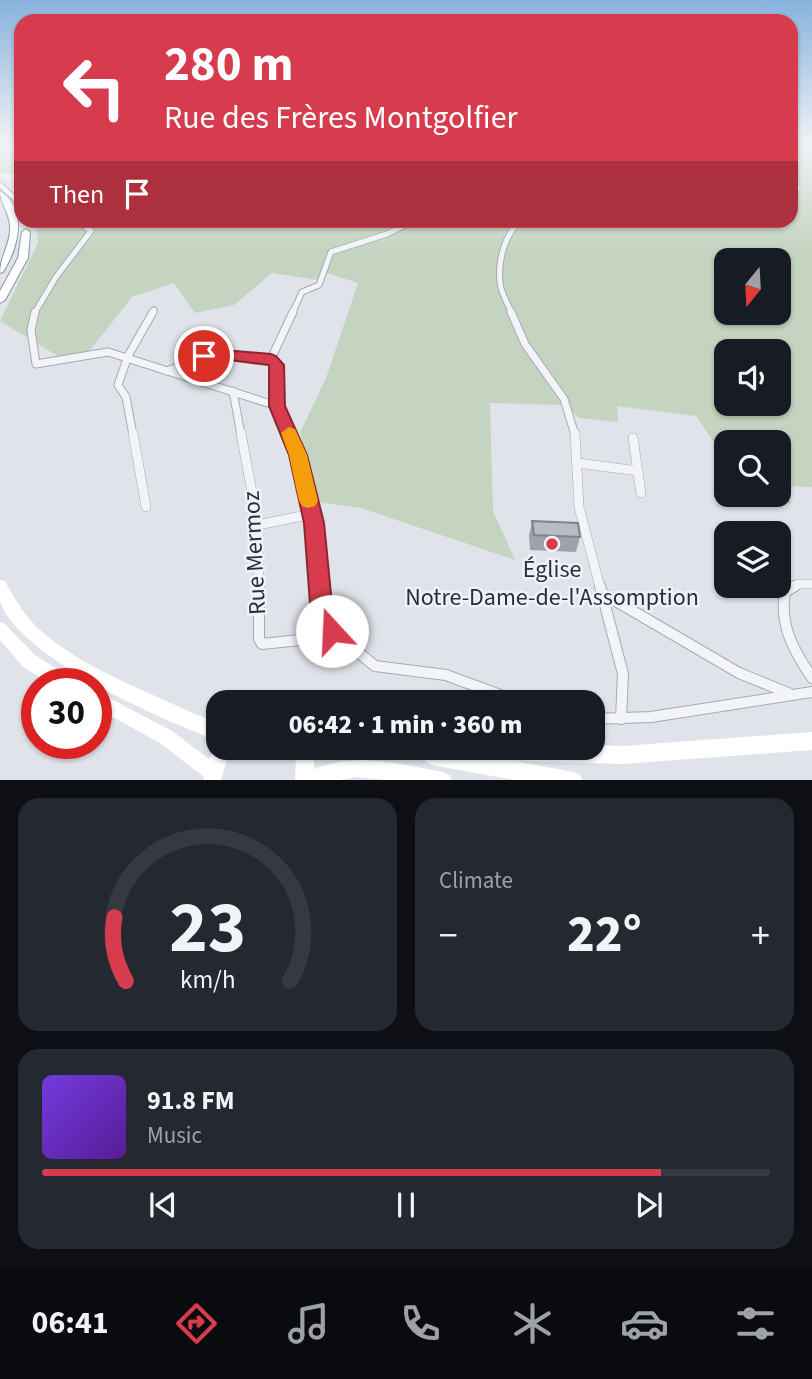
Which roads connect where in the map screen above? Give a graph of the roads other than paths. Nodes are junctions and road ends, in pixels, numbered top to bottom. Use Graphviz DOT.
graph roads {
  1 [pos="0,184"];
  2 [pos="0,193"];
  3 [pos="14,198"];
  4 [pos="14,215"];
  5 [pos="14,222"];
  6 [pos="15,228"];
  7 [pos="26,228"];
  8 [pos="87,228"];
  9 [pos="399,228"];
  10 [pos="512,228"];
  11 [pos="26,232"];
  12 [pos="0,260"];
  13 [pos="0,270"];
  14 [pos="0,286"];
  15 [pos="0,300"];
  16 [pos="154,310"];
  17 [pos="128,356"];
  18 [pos="271,359"];
  19 [pos="166,372"];
  20 [pos="233,391"];
  21 [pos="277,406"];
  22 [pos="633,438"];
  23 [pos="578,463"];
  24 [pos="638,471"];
  25 [pos="641,493"];
  26 [pos="146,507"];
  27 [pos="312,514"];
  28 [pos="258,525"];
  29 [pos="812,584"];
  30 [pos="0,586"];
  31 [pos="601,593"];
  32 [pos="0,629"];
  33 [pos="332,631"];
  34 [pos="40,668"];
  35 [pos="812,678"];
  36 [pos="487,690"];
  37 [pos="812,692"];
  38 [pos="789,694"];
  39 [pos="112,708"];
  40 [pos="605,719"];
  41 [pos="621,719"];
  42 [pos="206,727"];
  43 [pos="812,741"];
  44 [pos="605,755"];
  45 [pos="219,760"];
  46 [pos="305,760"];
  47 [pos="454,760"];
  48 [pos="212,777"];
  49 [pos="410,778"];
  50 [pos="305,780"];
  51 [pos="430,780"];
  52 [pos="443,780"];
  53 [pos="574,780"];
  1 -- 3 [label="highway"];
  2 -- 4 [label="highway"];
  5 -- 12 [label="highway"];
  6 -- 13 [label="highway"];
  7 -- 11 [label="highway"];
  8 -- 17 [label="street"];
  9 -- 18 [label="street"];
  10 -- 23 [label="street"];
  11 -- 14 [label="highway"];
  11 -- 15 [label="highway"];
  16 -- 17 [label="street"];
  17 -- 19 [label="street"];
  17 -- 26 [label="street"];
  18 -- 19 [label="street"];
  18 -- 21 [label="street"];
  19 -- 20 [label="street"];
  20 -- 21 [label="street"];
  20 -- 28 [label="street, Rue Mermoz"];
  21 -- 27 [label="street"];
  22 -- 24 [label="street"];
  23 -- 24 [label="street"];
  23 -- 31 [label="street"];
  24 -- 25 [label="street"];
  27 -- 28 [label="street"];
  27 -- 33 [label="street"];
  28 -- 33 [label="street, Rue Mermoz"];
  29 -- 35 [label="street"];
  30 -- 42 [label="main road"];
  31 -- 38 [label="street"];
  31 -- 41 [label="street"];
  32 -- 34 [label="main road"];
  33 -- 36 [label="street"];
  37 -- 38 [label="street"];
  38 -- 41 [label="street"];
  39 -- 48 [label="main road"];
  40 -- 41 [label="street"];
  43 -- 44 [label="main road"];
  45 -- 48 [label="main road"];
  46 -- 50 [label="main road"];
  47 -- 53 [label="main road"];
  49 -- 50 [label="main road"];
  49 -- 51 [label="main road"];
  49 -- 52 [label="main road"];
}
